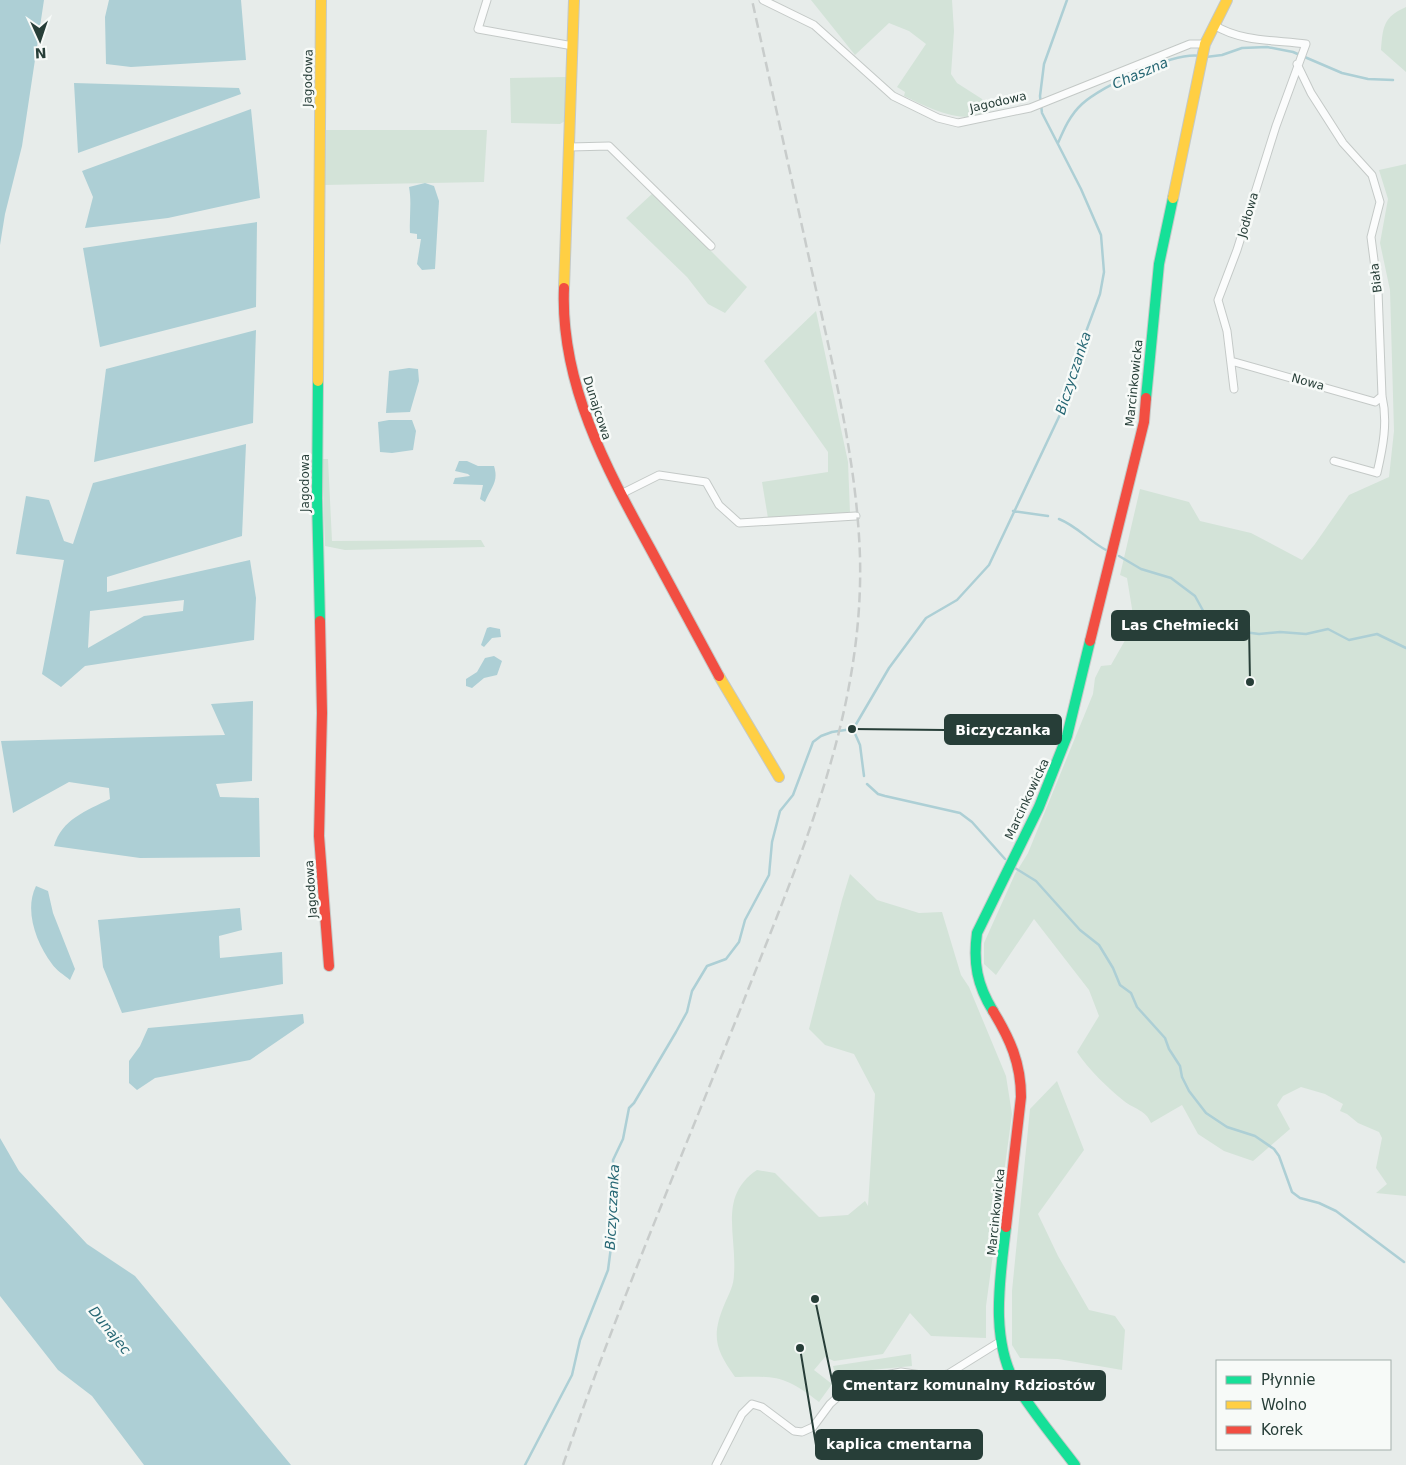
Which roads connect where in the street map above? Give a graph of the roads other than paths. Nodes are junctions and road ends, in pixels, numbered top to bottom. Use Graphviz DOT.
graph roads {
  1 [pos="321,0"];
  2 [pos="487,0"];
  3 [pos="574,0"];
  4 [pos="763,0"];
  5 [pos="1227,0"];
  6 [pos="1214,25"];
  7 [pos="573,46"];
  8 [pos="1204,52"];
  9 [pos="1300,58"];
  10 [pos="570,147"];
  11 [pos="711,246"];
  12 [pos="1231,362"];
  13 [pos="1234,388"];
  14 [pos="1382,396"];
  15 [pos="1334,461"];
  16 [pos="621,494"];
  17 [pos="856,516"];
  18 [pos="779,777"];
  19 [pos="328,966"];
  20 [pos="1001,1341"];
  21 [pos="716,1465"];
  22 [pos="1075,1465"];
  1 -- 19 [label="street, Jagodowa"];
  2 -- 7 [label="street"];
  3 -- 7 [label="street, Dunajcowa"];
  4 -- 8 [label="street, Jagodowa"];
  5 -- 6 [label="street, Marcinkowicka"];
  6 -- 8 [label="street, Marcinkowicka"];
  6 -- 9 [label="street, Jodłowa"];
  7 -- 10 [label="street, Dunajcowa"];
  8 -- 20 [label="street, Marcinkowicka"];
  9 -- 12 [label="street, Jodłowa"];
  9 -- 14 [label="street, Biała"];
  10 -- 11 [label="street"];
  10 -- 16 [label="street, Dunajcowa"];
  12 -- 13 [label="street, Jodłowa"];
  12 -- 14 [label="street, Nowa"];
  14 -- 15 [label="street, Biała"];
  16 -- 17 [label="street"];
  16 -- 18 [label="street, Dunajcowa"];
  20 -- 21 [label="street"];
  20 -- 22 [label="street, Marcinkowicka"];
}
